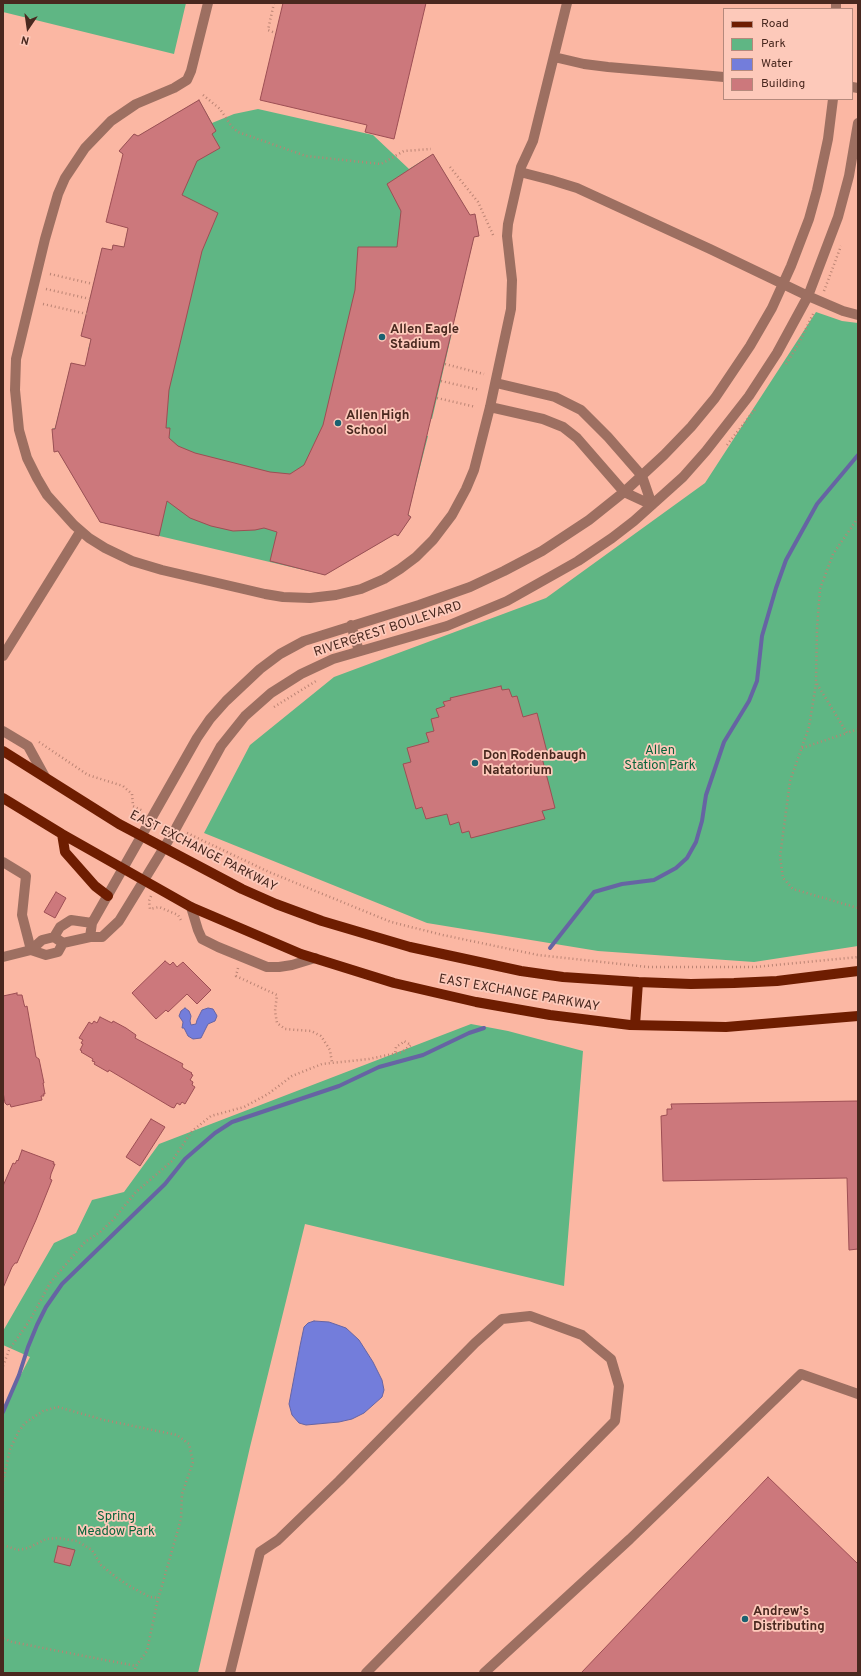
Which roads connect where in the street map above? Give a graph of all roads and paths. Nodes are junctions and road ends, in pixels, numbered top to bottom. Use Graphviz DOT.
graph roads {
  1 [pos="208,3"];
  2 [pos="274,3"];
  3 [pos="567,3"];
  4 [pos="275,33"];
  5 [pos="554,57"];
  6 [pos="723,77"];
  7 [pos="203,95"];
  8 [pos="833,100"];
  9 [pos="858,123"];
  10 [pos="431,149"];
  11 [pos="450,167"];
  12 [pos="520,172"];
  13 [pos="494,237"];
  14 [pos="842,243"];
  15 [pos="50,274"];
  16 [pos="93,284"];
  17 [pos="783,284"];
  18 [pos="46,289"];
  19 [pos="808,296"];
  20 [pos="90,299"];
  21 [pos="819,301"];
  22 [pos="43,304"];
  23 [pos="87,314"];
  24 [pos="858,315"];
  25 [pos="445,364"];
  26 [pos="781,370"];
  27 [pos="484,374"];
  28 [pos="441,381"];
  29 [pos="496,383"];
  30 [pos="480,390"];
  31 [pos="437,398"];
  32 [pos="476,407"];
  33 [pos="490,407"];
  34 [pos="756,407"];
  35 [pos="726,446"];
  36 [pos="642,476"];
  37 [pos="624,492"];
  38 [pos="652,505"];
  39 [pos="858,518"];
  40 [pos="80,532"];
  41 [pos="351,625"];
  42 [pos="359,651"];
  43 [pos="3,656"];
  44 [pos="317,680"];
  45 [pos="816,684"];
  46 [pos="270,710"];
  47 [pos="858,729"];
  48 [pos="3,731"];
  49 [pos="847,733"];
  50 [pos="37,740"];
  51 [pos="802,748"];
  52 [pos="3,751"];
  53 [pos="45,777"];
  54 [pos="3,798"];
  55 [pos="140,809"];
  56 [pos="190,826"];
  57 [pos="62,834"];
  58 [pos="142,836"];
  59 [pos="163,848"];
  60 [pos="3,862"];
  61 [pos="124,868"];
  62 [pos="144,881"];
  63 [pos="108,896"];
  64 [pos="191,907"];
  65 [pos="858,908"];
  66 [pos="150,909"];
  67 [pos="92,922"];
  68 [pos="184,925"];
  69 [pos="54,937"];
  70 [pos="90,937"];
  71 [pos="63,943"];
  72 [pos="31,950"];
  73 [pos="3,957"];
  74 [pos="858,957"];
  75 [pos="315,958"];
  76 [pos="238,965"];
  77 [pos="858,971"];
  78 [pos="638,982"];
  79 [pos="858,1016"];
  80 [pos="635,1025"];
  81 [pos="395,1054"];
  82 [pos="332,1063"];
  83 [pos="3,1366"];
  84 [pos="858,1394"];
  85 [pos="3,1513"];
  86 [pos="3,1545"];
  87 [pos="158,1598"];
  88 [pos="3,1638"];
  89 [pos="136,1666"];
  90 [pos="134,1673"];
  91 [pos="230,1673"];
  92 [pos="366,1673"];
  93 [pos="484,1673"];
  1 -- 40 [label="street"];
  2 -- 4 [label="path"];
  3 -- 5 [label="street"];
  5 -- 6 [label="street"];
  5 -- 12 [label="street"];
  7 -- 10 [label="path"];
  8 -- 17 [label="street, RIVERCREST BOULEVARD"];
  9 -- 19 [label="street, RIVERCREST BOULEVARD"];
  11 -- 13 [label="path"];
  12 -- 17 [label="street"];
  12 -- 29 [label="street"];
  14 -- 21 [label="path"];
  15 -- 16 [label="path"];
  17 -- 19 [label="street"];
  17 -- 36 [label="street, RIVERCREST BOULEVARD"];
  18 -- 20 [label="path"];
  19 -- 21 [label="street"];
  19 -- 38 [label="street, RIVERCREST BOULEVARD"];
  21 -- 24 [label="street"];
  21 -- 26 [label="path"];
  22 -- 23 [label="path"];
  25 -- 27 [label="path"];
  28 -- 30 [label="path"];
  29 -- 33 [label="street"];
  29 -- 36 [label="street"];
  31 -- 32 [label="path"];
  33 -- 37 [label="street"];
  33 -- 40 [label="street"];
  34 -- 35 [label="path"];
  36 -- 37 [label="street, RIVERCREST BOULEVARD"];
  36 -- 38 [label="street"];
  37 -- 38 [label="street"];
  37 -- 41 [label="street, RIVERCREST BOULEVARD"];
  38 -- 42 [label="street, RIVERCREST BOULEVARD"];
  39 -- 45 [label="path"];
  40 -- 43 [label="street"];
  41 -- 42 [label="street"];
  41 -- 58 [label="street, RIVERCREST BOULEVARD"];
  42 -- 59 [label="street, RIVERCREST BOULEVARD"];
  44 -- 46 [label="path"];
  45 -- 49 [label="path"];
  45 -- 51 [label="path"];
  47 -- 49 [label="path"];
  48 -- 53 [label="street"];
  49 -- 51 [label="path"];
  50 -- 55 [label="path"];
  51 -- 65 [label="path"];
  52 -- 53 [label="main road, EAST EXCHANGE PARKWAY"];
  53 -- 58 [label="main road, EAST EXCHANGE PARKWAY"];
  54 -- 57 [label="main road, EAST EXCHANGE PARKWAY"];
  56 -- 74 [label="path"];
  57 -- 61 [label="main road, EAST EXCHANGE PARKWAY"];
  57 -- 63 [label="main road"];
  58 -- 59 [label="main road, EAST EXCHANGE PARKWAY"];
  58 -- 61 [label="street, RIVERCREST BOULEVARD"];
  59 -- 62 [label="street, RIVERCREST BOULEVARD"];
  59 -- 78 [label="main road, EAST EXCHANGE PARKWAY"];
  60 -- 72 [label="street"];
  61 -- 62 [label="main road, EAST EXCHANGE PARKWAY"];
  61 -- 63 [label="street, RIVERCREST BOULEVARD"];
  62 -- 64 [label="main road, EAST EXCHANGE PARKWAY"];
  62 -- 70 [label="street, RIVERCREST BOULEVARD"];
  63 -- 67 [label="street, RIVERCREST BOULEVARD"];
  64 -- 75 [label="main road, EAST EXCHANGE PARKWAY"];
  64 -- 75 [label="street"];
  66 -- 68 [label="path"];
  67 -- 69 [label="street"];
  67 -- 70 [label="street, RIVERCREST BOULEVARD"];
  69 -- 71 [label="street"];
  69 -- 72 [label="street"];
  70 -- 71 [label="street"];
  71 -- 72 [label="street"];
  72 -- 73 [label="street"];
  75 -- 80 [label="main road, EAST EXCHANGE PARKWAY"];
  76 -- 82 [label="path"];
  77 -- 78 [label="main road, EAST EXCHANGE PARKWAY"];
  78 -- 80 [label="main road"];
  79 -- 80 [label="main road, EAST EXCHANGE PARKWAY"];
  81 -- 81 [label="path"];
  81 -- 82 [label="path"];
  82 -- 83 [label="path"];
  84 -- 93 [label="street"];
  85 -- 87 [label="path"];
  86 -- 87 [label="path"];
  87 -- 89 [label="path"];
  88 -- 89 [label="path"];
  89 -- 90 [label="path"];
  91 -- 92 [label="street"];
}
